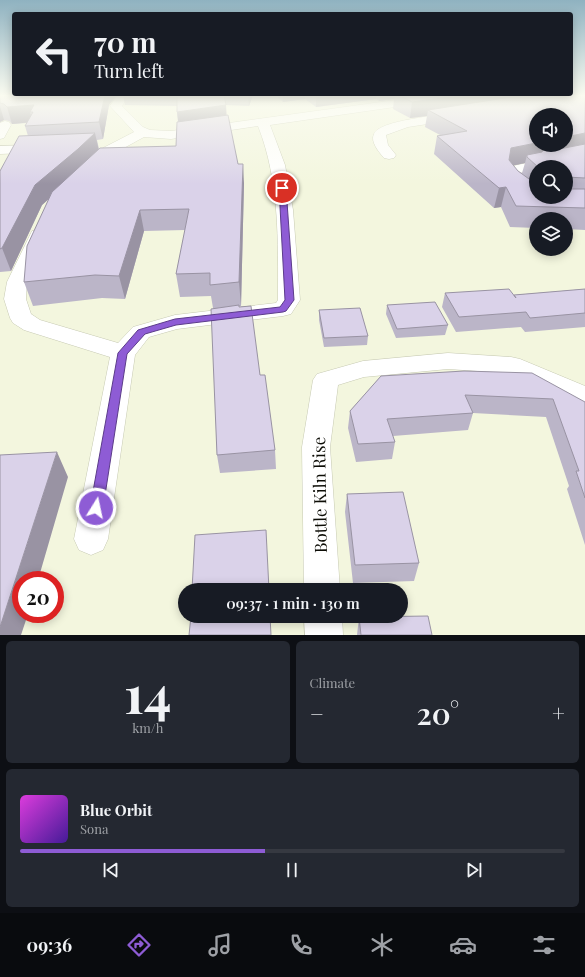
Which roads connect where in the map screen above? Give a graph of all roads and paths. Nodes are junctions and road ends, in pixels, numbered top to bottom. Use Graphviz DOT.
graph roads {
  1 [pos="134,125"];
  2 [pos="250,125"];
  3 [pos="264,125"];
  4 [pos="404,125"];
  5 [pos="144,132"];
  6 [pos="119,144"];
  7 [pos="96,145"];
  8 [pos="51,148"];
  9 [pos="0,150"];
  10 [pos="389,155"];
  11 [pos="579,156"];
  12 [pos="560,160"];
  13 [pos="529,167"];
  14 [pos="585,170"];
  15 [pos="78,182"];
  16 [pos="529,194"];
  17 [pos="46,218"];
  18 [pos="123,353"];
  19 [pos="585,396"];
  20 [pos="91,538"];
  21 [pos="322,583"];
  22 [pos="323,623"];
  23 [pos="324,635"];
  1 -- 5 [label="street"];
  2 -- 5 [label="street"];
  3 -- 18 [label="street"];
  4 -- 10 [label="street"];
  5 -- 6 [label="street"];
  6 -- 7 [label="street"];
  6 -- 15 [label="street"];
  8 -- 9 [label="street"];
  11 -- 12 [label="street"];
  11 -- 14 [label="street"];
  13 -- 16 [label="street"];
  17 -- 18 [label="street"];
  18 -- 20 [label="street"];
  19 -- 21 [label="street, Bottle Kiln Rise"];
  22 -- 23 [label="street"];
}
